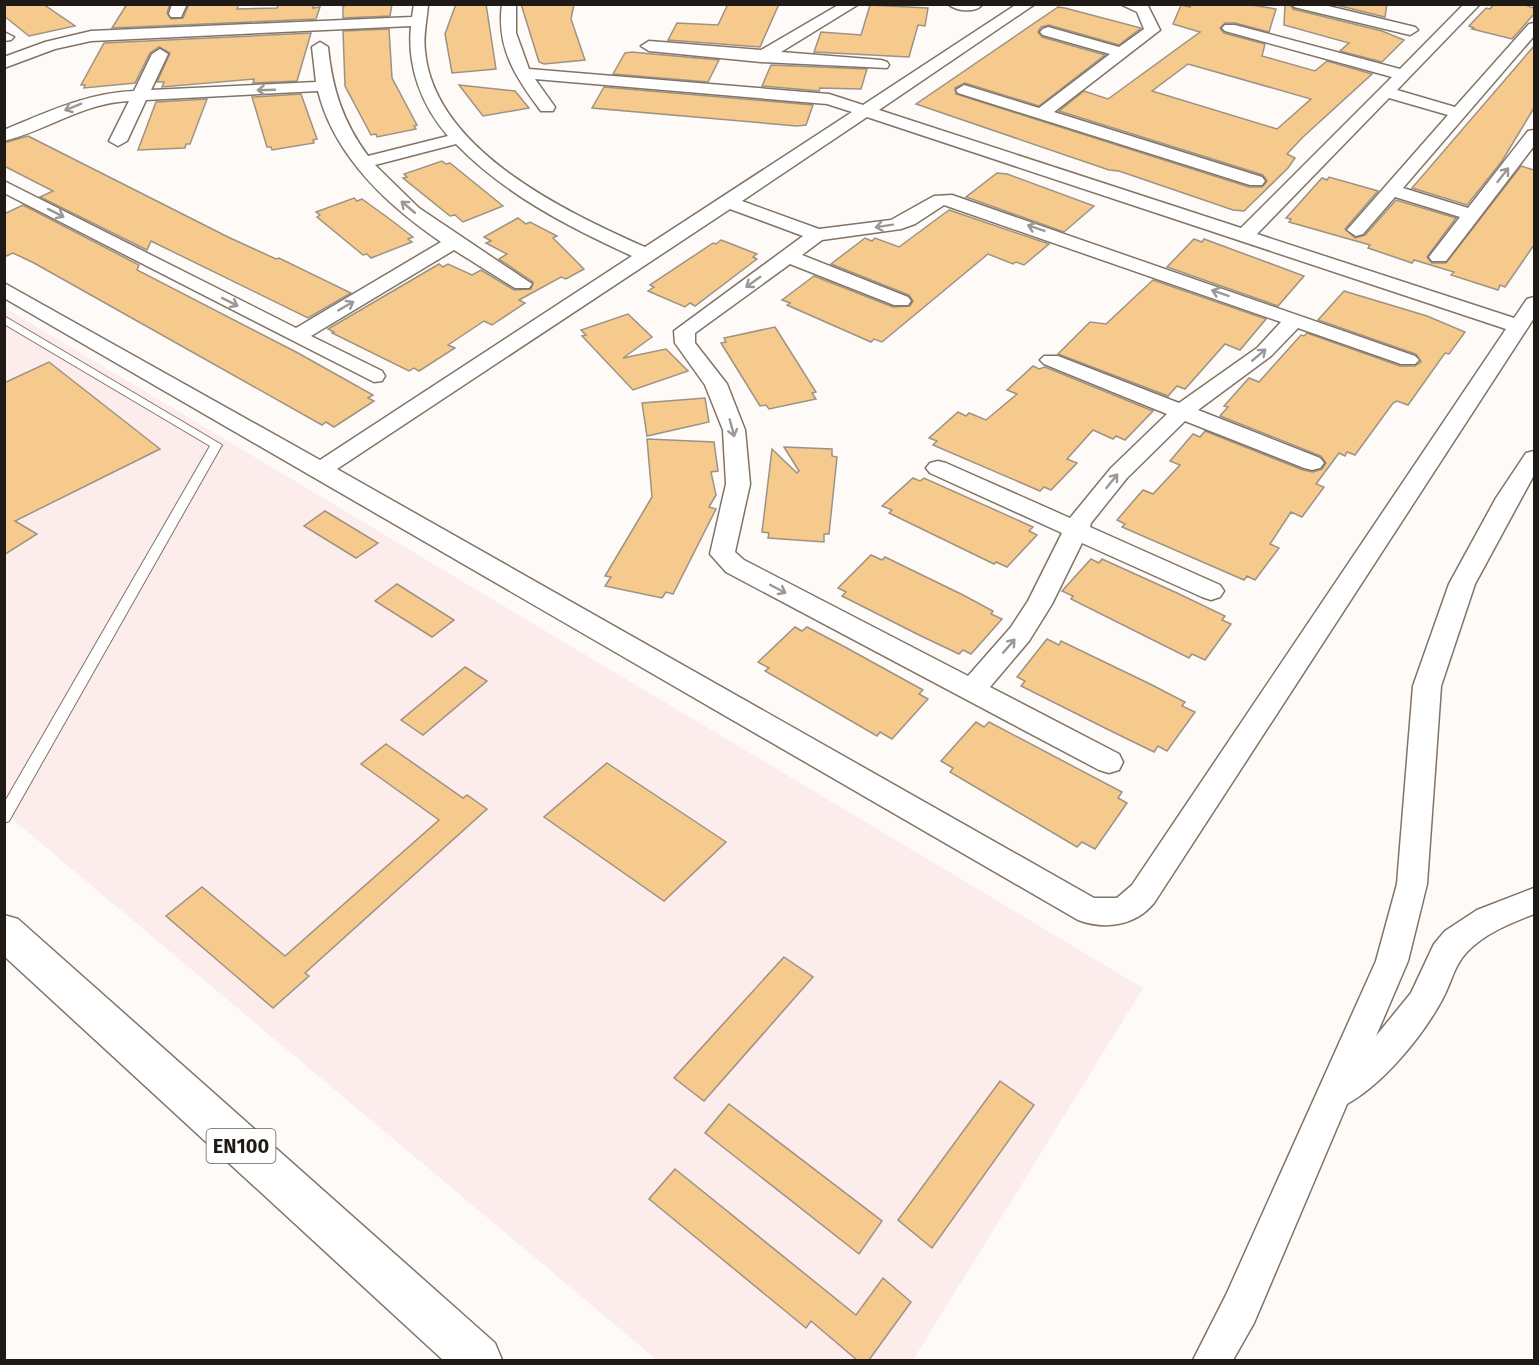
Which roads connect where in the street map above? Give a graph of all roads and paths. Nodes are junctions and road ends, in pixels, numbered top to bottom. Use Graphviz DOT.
graph roads {
  1 [pos="509,4"];
  2 [pos="852,4"];
  3 [pos="955,4"];
  4 [pos="1028,4"];
  5 [pos="1299,4"];
  6 [pos="1473,4"];
  7 [pos="974,6"];
  8 [pos="1140,6"];
  9 [pos="1325,7"];
  10 [pos="419,13"];
  11 [pos="1534,27"];
  12 [pos="1230,28"];
  13 [pos="1410,30"];
  14 [pos="1048,32"];
  15 [pos="649,46"];
  16 [pos="320,47"];
  17 [pos="1526,49"];
  18 [pos="1123,53"];
  19 [pos="160,54"];
  20 [pos="764,55"];
  21 [pos="4,63"];
  22 [pos="881,65"];
  23 [pos="521,73"];
  24 [pos="1404,75"];
  25 [pos="325,86"];
  26 [pos="708,88"];
  27 [pos="964,90"];
  28 [pos="1386,92"];
  29 [pos="140,95"];
  30 [pos="547,107"];
  31 [pos="867,110"];
  32 [pos="1459,113"];
  33 [pos="1041,114"];
  34 [pos="1534,135"];
  35 [pos="4,136"];
  36 [pos="459,138"];
  37 [pos="118,141"];
  38 [pos="363,162"];
  39 [pos="1256,181"];
  40 [pos="4,186"];
  41 [pos="1391,190"];
  42 [pos="729,202"];
  43 [pos="1472,215"];
  44 [pos="1356,230"];
  45 [pos="817,235"];
  46 [pos="1245,236"];
  47 [pos="453,243"];
  48 [pos="647,255"];
  49 [pos="788,256"];
  50 [pos="1439,257"];
  51 [pos="522,284"];
  52 [pos="4,289"];
  53 [pos="901,301"];
  54 [pos="1534,303"];
  55 [pos="4,319"];
  56 [pos="1295,320"];
  57 [pos="1518,326"];
  58 [pos="296,336"];
  59 [pos="1051,360"];
  60 [pos="1408,360"];
  61 [pos="374,376"];
  62 [pos="1182,411"];
  63 [pos="1534,458"];
  64 [pos="1312,463"];
  65 [pos="938,468"];
  66 [pos="320,470"];
  67 [pos="1076,530"];
  68 [pos="1211,591"];
  69 [pos="971,691"];
  70 [pos="1109,762"];
  71 [pos="4,817"];
  72 [pos="1534,901"];
  73 [pos="4,931"];
  74 [pos="1334,1094"];
  75 [pos="478,1360"];
  76 [pos="1212,1360"];
  1 -- 23 [label="street"];
  2 -- 20 [label="street"];
  3 -- 7 [label="street"];
  4 -- 31 [label="street"];
  5 -- 9 [label="street"];
  6 -- 24 [label="street"];
  8 -- 18 [label="street"];
  9 -- 13 [label="street"];
  10 -- 21 [label="street"];
  10 -- 36 [label="street"];
  11 -- 17 [label="street"];
  12 -- 24 [label="street"];
  14 -- 18 [label="street"];
  15 -- 20 [label="street"];
  16 -- 25 [label="street"];
  17 -- 32 [label="street"];
  18 -- 33 [label="street"];
  19 -- 29 [label="street"];
  20 -- 22 [label="street"];
  20 -- 26 [label="street"];
  23 -- 26 [label="street"];
  23 -- 30 [label="street"];
  24 -- 28 [label="street"];
  25 -- 29 [label="street, one-way"];
  25 -- 38 [label="street"];
  26 -- 31 [label="street"];
  27 -- 33 [label="street"];
  28 -- 32 [label="street"];
  28 -- 46 [label="street"];
  29 -- 35 [label="street, one-way"];
  29 -- 37 [label="street"];
  31 -- 42 [label="street"];
  31 -- 46 [label="street"];
  32 -- 41 [label="street"];
  33 -- 39 [label="street"];
  43 -- 34 [label="street, one-way"];
  36 -- 38 [label="street"];
  36 -- 48 [label="street"];
  47 -- 38 [label="street, one-way"];
  40 -- 58 [label="street, one-way"];
  41 -- 43 [label="street"];
  41 -- 44 [label="street"];
  42 -- 45 [label="street"];
  42 -- 48 [label="street"];
  43 -- 50 [label="street"];
  45 -- 49 [label="street"];
  56 -- 45 [label="street, one-way"];
  46 -- 57 [label="street"];
  47 -- 51 [label="street"];
  58 -- 47 [label="street, one-way"];
  48 -- 66 [label="street"];
  49 -- 53 [label="street"];
  49 -- 69 [label="street, one-way"];
  52 -- 66 [label="street"];
  54 -- 57 [label="street"];
  55 -- 71 [label="lane"];
  56 -- 60 [label="street"];
  62 -- 56 [label="street, one-way"];
  57 -- 66 [label="street"];
  58 -- 61 [label="street"];
  59 -- 62 [label="street"];
  62 -- 64 [label="street"];
  67 -- 62 [label="street, one-way"];
  63 -- 74 [label="street"];
  65 -- 67 [label="street"];
  67 -- 68 [label="street"];
  69 -- 67 [label="street, one-way"];
  69 -- 70 [label="street"];
  72 -- 74 [label="street"];
  73 -- 75 [label="highway, EN100"];
  74 -- 76 [label="street"];
}
